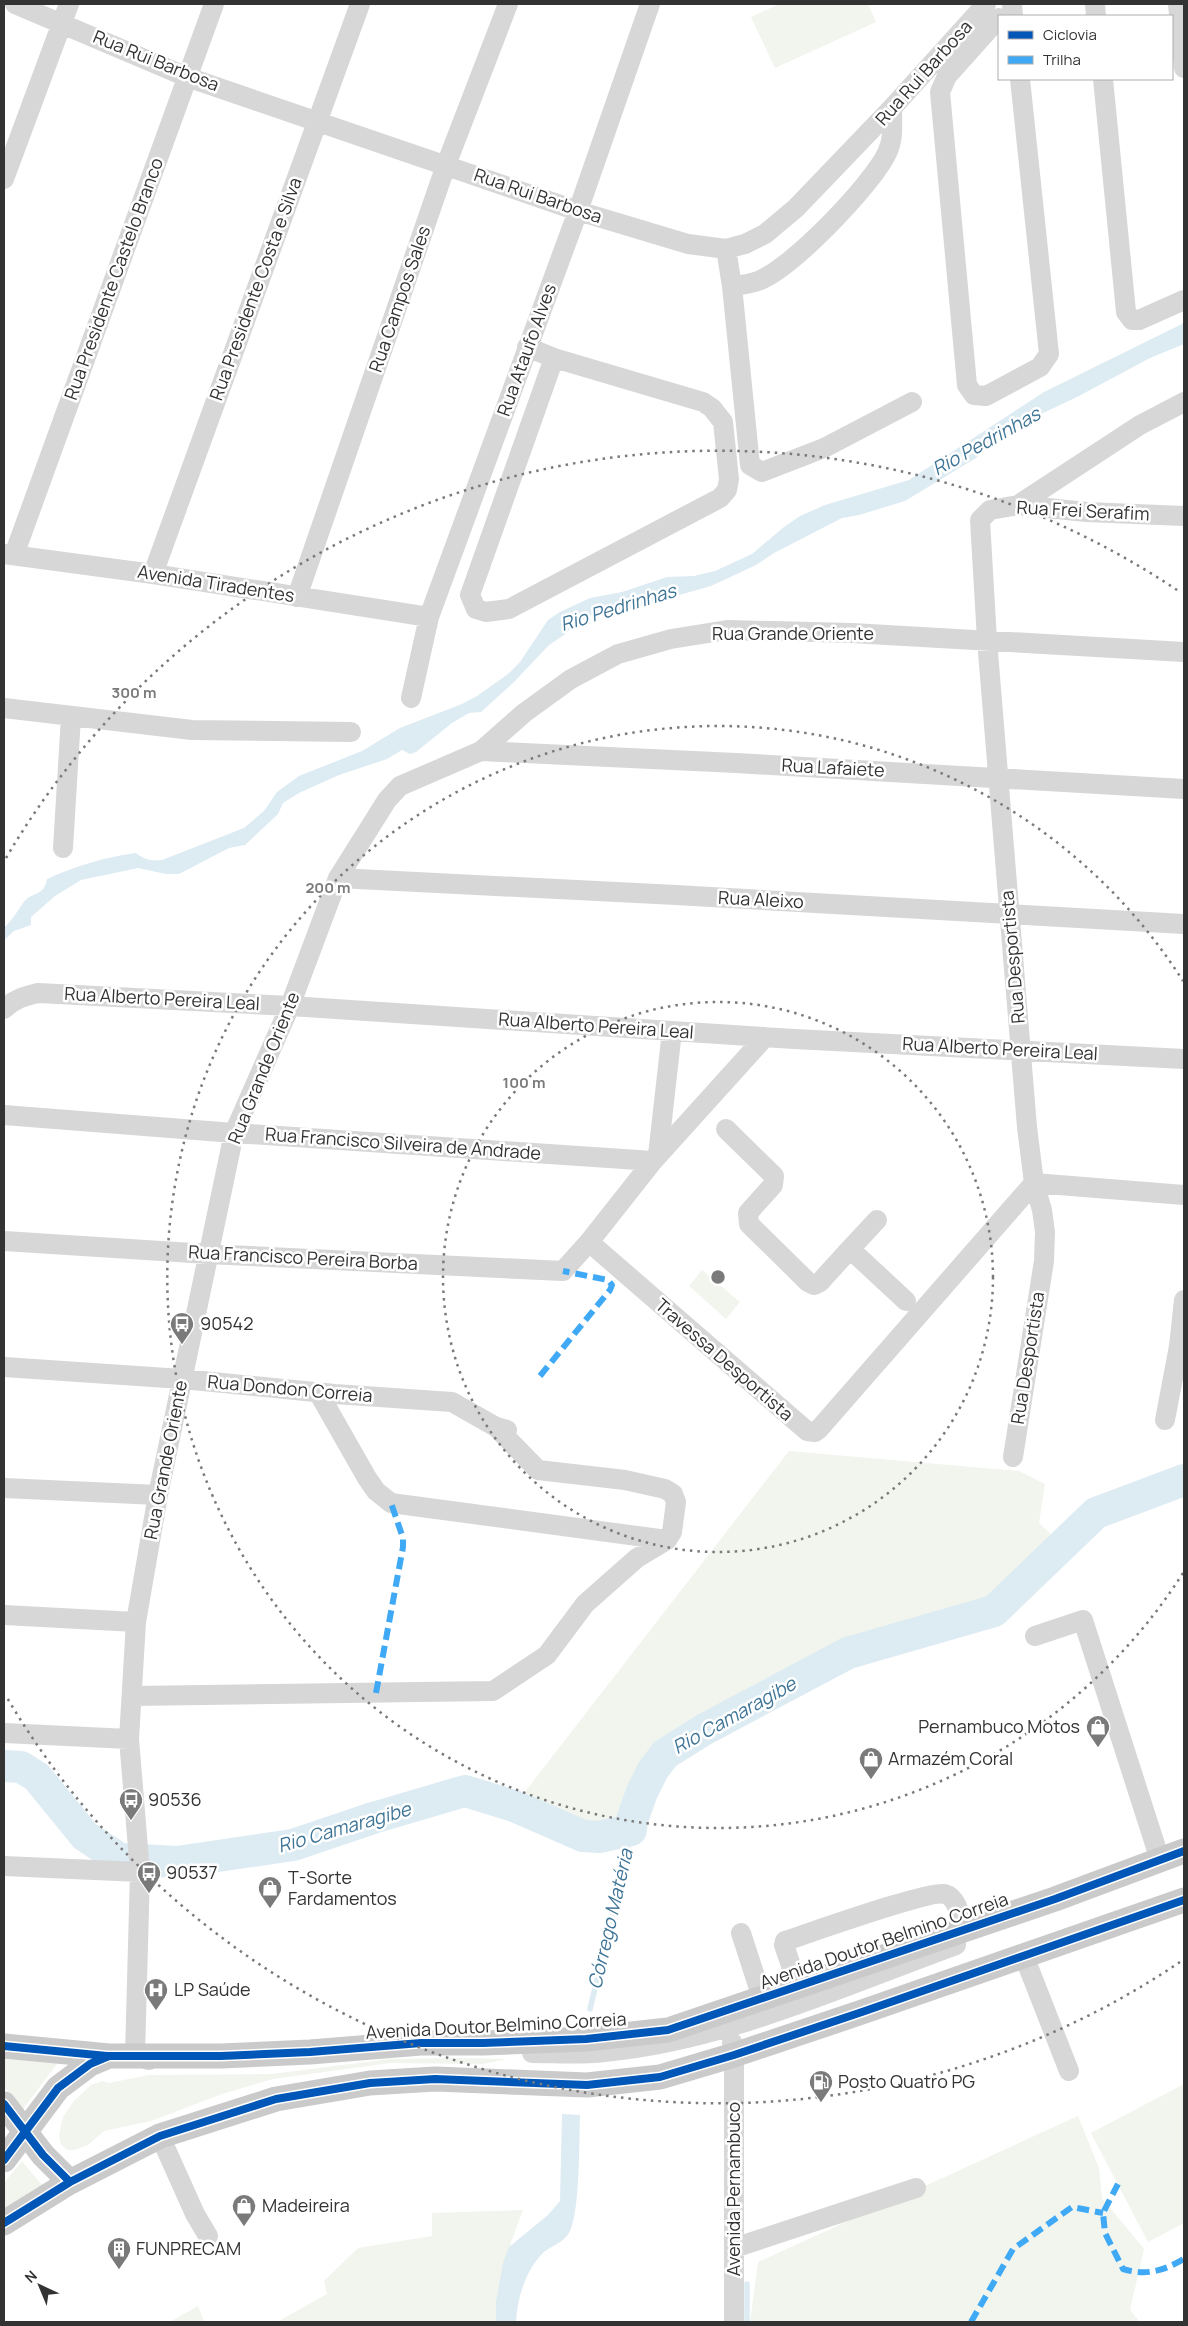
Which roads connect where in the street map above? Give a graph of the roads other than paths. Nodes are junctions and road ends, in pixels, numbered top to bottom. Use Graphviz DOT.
graph roads {
  1 [pos="15,4"];
  2 [pos="214,4"];
  3 [pos="360,4"];
  4 [pos="508,4"];
  5 [pos="650,4"];
  6 [pos="986,4"];
  7 [pos="1012,4"];
  8 [pos="1178,4"];
  9 [pos="65,13"];
  10 [pos="1002,15"];
  11 [pos="998,19"];
  12 [pos="1184,68"];
  13 [pos="187,77"];
  14 [pos="1020,80"];
  15 [pos="1103,80"];
  16 [pos="892,108"];
  17 [pos="318,120"];
  18 [pos="446,165"];
  19 [pos="4,179"];
  20 [pos="578,211"];
  21 [pos="726,249"];
  22 [pos="732,286"];
  23 [pos="1184,300"];
  24 [pos="527,347"];
  25 [pos="554,358"];
  26 [pos="912,402"];
  27 [pos="1184,402"];
  28 [pos="1018,505"];
  29 [pos="984,515"];
  30 [pos="1184,516"];
  31 [pos="9,555"];
  32 [pos="153,574"];
  33 [pos="297,597"];
  34 [pos="429,616"];
  35 [pos="987,640"];
  36 [pos="1184,652"];
  37 [pos="411,698"];
  38 [pos="4,708"];
  39 [pos="71,717"];
  40 [pos="351,732"];
  41 [pos="481,751"];
  42 [pos="999,778"];
  43 [pos="1184,789"];
  44 [pos="63,848"];
  45 [pos="338,878"];
  46 [pos="1010,914"];
  47 [pos="1184,924"];
  48 [pos="7,1006"];
  49 [pos="290,1006"];
  50 [pos="672,1031"];
  51 [pos="765,1037"];
  52 [pos="1021,1049"];
  53 [pos="1184,1059"];
  54 [pos="4,1115"];
  55 [pos="726,1128"];
  56 [pos="234,1133"];
  57 [pos="655,1158"];
  58 [pos="1034,1183"];
  59 [pos="1184,1195"];
  60 [pos="877,1220"];
  61 [pos="4,1241"];
  62 [pos="589,1242"];
  63 [pos="850,1249"];
  64 [pos="208,1254"];
  65 [pos="906,1300"];
  66 [pos="1184,1300"];
  67 [pos="4,1367"];
  68 [pos="182,1379"];
  69 [pos="318,1392"];
  70 [pos="1165,1420"];
  71 [pos="1012,1456"];
  72 [pos="4,1488"];
  73 [pos="158,1495"];
  74 [pos="667,1540"];
  75 [pos="4,1615"];
  76 [pos="136,1622"];
  77 [pos="1035,1636"];
  78 [pos="132,1696"];
  79 [pos="4,1733"];
  80 [pos="129,1738"];
  81 [pos="1184,1851"];
  82 [pos="139,1861"];
  83 [pos="1172,1861"];
  84 [pos="4,1866"];
  85 [pos="1184,1888"];
  86 [pos="1184,1900"];
  87 [pos="963,1930"];
  88 [pos="741,1933"];
  89 [pos="1024,1956"];
  90 [pos="798,1986"];
  91 [pos="762,1998"];
  92 [pos="718,2022"];
  93 [pos="4,2046"];
  94 [pos="734,2052"];
  95 [pos="135,2055"];
  96 [pos="109,2056"];
  97 [pos="1069,2071"];
  98 [pos="4,2104"];
  99 [pos="26,2132"];
  100 [pos="165,2134"];
  101 [pos="4,2160"];
  102 [pos="70,2182"];
  103 [pos="916,2188"];
  104 [pos="4,2223"];
  105 [pos="208,2236"];
  106 [pos="734,2248"];
  107 [pos="734,2322"];
  1 -- 9 [label="street, Rua Rui Barbosa"];
  2 -- 13 [label="street, Rua Presidente Castelo Branco"];
  3 -- 17 [label="street, Rua Presidente Costa e Silva"];
  4 -- 18 [label="street, Rua Campos Sales"];
  5 -- 20 [label="street, Rua Ataufo Alves"];
  6 -- 16 [label="street, Rua Rui Barbosa"];
  7 -- 10 [label="street"];
  8 -- 12 [label="street"];
  9 -- 13 [label="street, Rua Rui Barbosa"];
  9 -- 19 [label="street"];
  11 -- 14 [label="street"];
  13 -- 17 [label="street, Rua Rui Barbosa"];
  13 -- 31 [label="street, Rua Presidente Castelo Branco"];
  15 -- 23 [label="street"];
  16 -- 21 [label="street, Rua Rui Barbosa"];
  16 -- 22 [label="street"];
  17 -- 18 [label="street, Rua Rui Barbosa"];
  17 -- 32 [label="street, Rua Presidente Costa e Silva"];
  18 -- 20 [label="street, Rua Rui Barbosa"];
  18 -- 33 [label="street, Rua Campos Sales"];
  20 -- 21 [label="street, Rua Rui Barbosa"];
  20 -- 24 [label="street, Rua Ataufo Alves"];
  21 -- 22 [label="street"];
  22 -- 26 [label="street"];
  24 -- 25 [label="street"];
  24 -- 34 [label="street, Rua Ataufo Alves"];
  25 -- 25 [label="street"];
  27 -- 28 [label="street"];
  28 -- 29 [label="street, Rua Frei Serafim"];
  28 -- 30 [label="street, Rua Frei Serafim"];
  29 -- 35 [label="street, Rua Desportista"];
  31 -- 32 [label="street, Avenida Tiradentes"];
  32 -- 33 [label="street, Avenida Tiradentes"];
  33 -- 34 [label="street, Avenida Tiradentes"];
  34 -- 37 [label="street, Rua Ataufo Alves"];
  35 -- 36 [label="street, Rua Grande Oriente"];
  35 -- 41 [label="street, Rua Grande Oriente"];
  35 -- 42 [label="street, Rua Desportista"];
  38 -- 39 [label="street"];
  39 -- 40 [label="street"];
  39 -- 44 [label="street"];
  41 -- 42 [label="street, Rua Lafaiete"];
  41 -- 45 [label="street, Rua Grande Oriente"];
  42 -- 43 [label="street, Rua Lafaiete"];
  42 -- 46 [label="street, Rua Desportista"];
  45 -- 46 [label="street, Rua Aleixo"];
  45 -- 49 [label="street, Rua Grande Oriente"];
  46 -- 47 [label="street, Rua Aleixo"];
  46 -- 52 [label="street, Rua Desportista"];
  48 -- 49 [label="street, Rua Alberto Pereira Leal"];
  49 -- 50 [label="street, Rua Alberto Pereira Leal"];
  49 -- 56 [label="street, Rua Grande Oriente"];
  50 -- 51 [label="street, Rua Alberto Pereira Leal"];
  50 -- 57 [label="street"];
  51 -- 52 [label="street, Rua Alberto Pereira Leal"];
  51 -- 57 [label="street"];
  52 -- 53 [label="street, Rua Alberto Pereira Leal"];
  52 -- 58 [label="street, Rua Desportista"];
  54 -- 56 [label="street, Rua Francisco Silveira de Andrade"];
  55 -- 63 [label="street"];
  56 -- 57 [label="street, Rua Francisco Silveira de Andrade"];
  56 -- 64 [label="street, Rua Grande Oriente"];
  57 -- 62 [label="street"];
  58 -- 59 [label="street"];
  58 -- 62 [label="street, Travessa Desportista"];
  58 -- 71 [label="street, Rua Desportista"];
  60 -- 63 [label="street"];
  61 -- 64 [label="street, Rua Francisco Pereira Borba"];
  62 -- 64 [label="street, Rua Francisco Pereira Borba"];
  63 -- 65 [label="street"];
  64 -- 68 [label="street, Rua Grande Oriente"];
  66 -- 70 [label="street"];
  67 -- 68 [label="street, Rua Dondon Correia"];
  68 -- 69 [label="street, Rua Dondon Correia"];
  68 -- 73 [label="street, Rua Grande Oriente"];
  69 -- 74 [label="street"];
  69 -- 74 [label="street, Rua Dondon Correia"];
  72 -- 73 [label="street"];
  73 -- 76 [label="street, Rua Grande Oriente"];
  74 -- 78 [label="street"];
  75 -- 76 [label="street"];
  76 -- 78 [label="street, Rua Grande Oriente"];
  77 -- 83 [label="street"];
  78 -- 80 [label="street, Rua Grande Oriente"];
  79 -- 80 [label="street"];
  80 -- 82 [label="street, Rua Grande Oriente"];
  81 -- 83 [label="main road, Avenida Doutor Belmino Correia"];
  82 -- 84 [label="street"];
  82 -- 95 [label="street, Rua Grande Oriente"];
  83 -- 87 [label="main road, Avenida Doutor Belmino Correia"];
  83 -- 92 [label="street"];
  85 -- 94 [label="street"];
  86 -- 89 [label="main road"];
  87 -- 90 [label="main road, Avenida Doutor Belmino Correia"];
  87 -- 90 [label="street"];
  88 -- 91 [label="street"];
  89 -- 94 [label="main road"];
  89 -- 97 [label="street"];
  90 -- 91 [label="main road, Avenida Doutor Belmino Correia"];
  91 -- 92 [label="main road, Avenida Doutor Belmino Correia"];
  92 -- 94 [label="street"];
  92 -- 95 [label="main road, Avenida Doutor Belmino Correia"];
  93 -- 96 [label="main road"];
  94 -- 100 [label="main road"];
  94 -- 106 [label="street, Avenida Pernambuco"];
  95 -- 96 [label="main road, Avenida Doutor Belmino Correia"];
  96 -- 99 [label="main road, Avenida Doutor Belmino Correia"];
  98 -- 99 [label="main road"];
  99 -- 101 [label="main road, Avenida Doutor Belmino Correia"];
  99 -- 102 [label="main road"];
  100 -- 102 [label="main road"];
  100 -- 105 [label="street"];
  102 -- 104 [label="main road"];
  103 -- 106 [label="street"];
  106 -- 107 [label="street, Avenida Pernambuco"];
}
